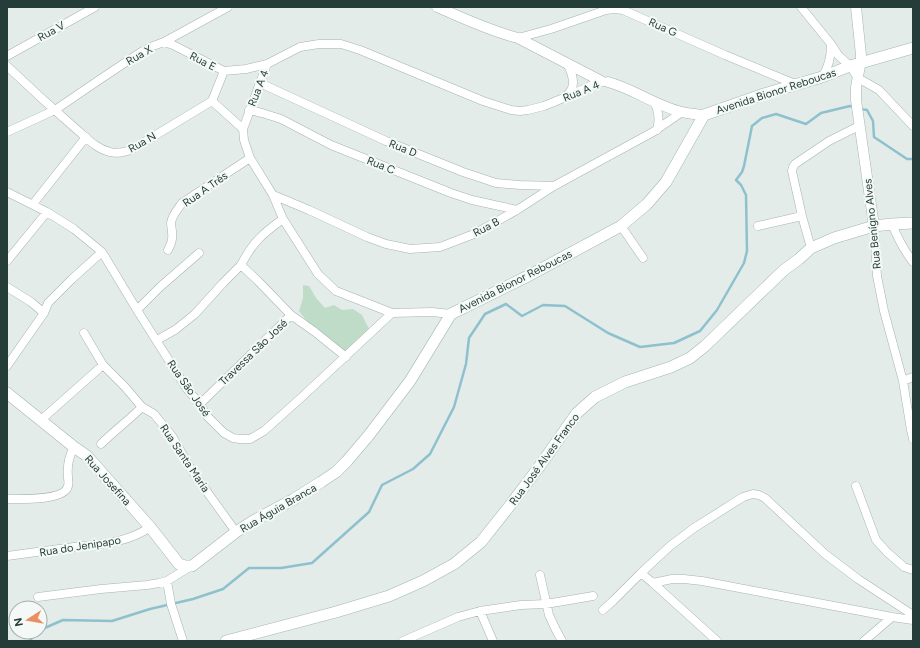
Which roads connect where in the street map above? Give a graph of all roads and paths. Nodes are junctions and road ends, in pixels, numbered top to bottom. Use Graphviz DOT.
graph roads {
  1 [pos="95,7"];
  2 [pos="228,7"];
  3 [pos="437,7"];
  4 [pos="794,7"];
  5 [pos="856,7"];
  6 [pos="802,8"];
  7 [pos="518,38"];
  8 [pos="164,42"];
  9 [pos="831,44"];
  10 [pos="913,48"];
  11 [pos="7,56"];
  12 [pos="567,63"];
  13 [pos="267,64"];
  14 [pos="855,65"];
  15 [pos="7,66"];
  16 [pos="224,71"];
  17 [pos="11,75"];
  18 [pos="822,77"];
  19 [pos="858,78"];
  20 [pos="604,82"];
  21 [pos="260,83"];
  22 [pos="796,84"];
  23 [pos="566,97"];
  24 [pos="212,101"];
  25 [pos="654,102"];
  26 [pos="55,110"];
  27 [pos="249,110"];
  28 [pos="682,112"];
  29 [pos="704,115"];
  30 [pos="859,126"];
  31 [pos="913,126"];
  32 [pos="242,129"];
  33 [pos="657,130"];
  34 [pos="7,132"];
  35 [pos="86,137"];
  36 [pos="250,158"];
  37 [pos="554,186"];
  38 [pos="7,192"];
  39 [pos="273,195"];
  40 [pos="33,204"];
  41 [pos="517,210"];
  42 [pos="47,212"];
  43 [pos="802,216"];
  44 [pos="283,219"];
  45 [pos="913,223"];
  46 [pos="892,224"];
  47 [pos="621,226"];
  48 [pos="758,226"];
  49 [pos="874,226"];
  50 [pos="811,248"];
  51 [pos="168,250"];
  52 [pos="102,252"];
  53 [pos="199,253"];
  54 [pos="643,258"];
  55 [pos="7,261"];
  56 [pos="913,262"];
  57 [pos="241,265"];
  58 [pos="7,288"];
  59 [pos="137,310"];
  60 [pos="44,313"];
  61 [pos="392,313"];
  62 [pos="451,314"];
  63 [pos="291,315"];
  64 [pos="84,333"];
  65 [pos="157,340"];
  66 [pos="346,357"];
  67 [pos="103,365"];
  68 [pos="7,366"];
  69 [pos="913,377"];
  70 [pos="902,381"];
  71 [pos="7,393"];
  72 [pos="200,404"];
  73 [pos="142,407"];
  74 [pos="41,420"];
  75 [pos="913,439"];
  76 [pos="101,444"];
  77 [pos="74,447"];
  78 [pos="856,486"];
  79 [pos="7,499"];
  80 [pos="150,527"];
  81 [pos="236,532"];
  82 [pos="7,556"];
  83 [pos="192,566"];
  84 [pos="913,570"];
  85 [pos="641,573"];
  86 [pos="540,574"];
  87 [pos="167,581"];
  88 [pos="654,583"];
  89 [pos="593,596"];
  90 [pos="38,597"];
  91 [pos="546,604"];
  92 [pos="603,610"];
  93 [pos="480,611"];
  94 [pos="913,615"];
  95 [pos="892,618"];
  96 [pos="913,620"];
  97 [pos="183,641"];
  98 [pos="226,641"];
  99 [pos="404,641"];
  100 [pos="493,641"];
  101 [pos="562,641"];
  102 [pos="717,641"];
  103 [pos="864,641"];
  1 -- 11 [label="street, Rua V"];
  2 -- 8 [label="street, Rua X"];
  3 -- 7 [label="street"];
  4 -- 6 [label="street"];
  5 -- 14 [label="street, Rua Benígno Alves"];
  6 -- 9 [label="street"];
  7 -- 12 [label="street"];
  7 -- 22 [label="street, Rua G"];
  8 -- 16 [label="street, Rua E"];
  8 -- 26 [label="street, Rua X"];
  9 -- 14 [label="street"];
  9 -- 18 [label="street"];
  10 -- 14 [label="main road, Avenida Bionor Reboucas"];
  12 -- 20 [label="street"];
  12 -- 23 [label="street"];
  13 -- 16 [label="street, Rua E"];
  13 -- 21 [label="street, Rua A 4"];
  13 -- 23 [label="street, Rua A 4"];
  14 -- 18 [label="main road, Avenida Bionor Reboucas"];
  14 -- 19 [label="street, Rua Benígno Alves"];
  15 -- 17 [label="street, Rua N"];
  16 -- 24 [label="street"];
  17 -- 26 [label="street, Rua N"];
  18 -- 22 [label="main road, Avenida Bionor Reboucas"];
  19 -- 30 [label="street, Rua Benígno Alves"];
  19 -- 31 [label="street"];
  20 -- 23 [label="street, Rua A 4"];
  20 -- 25 [label="street"];
  21 -- 27 [label="street, Rua A 4"];
  21 -- 37 [label="street, Rua D"];
  22 -- 29 [label="main road, Avenida Bionor Reboucas"];
  24 -- 32 [label="street"];
  24 -- 35 [label="street, Rua N"];
  25 -- 28 [label="street"];
  25 -- 33 [label="street"];
  26 -- 34 [label="street, Rua X"];
  26 -- 35 [label="street, Rua N"];
  27 -- 32 [label="street, Rua A 4"];
  27 -- 41 [label="street, Rua C"];
  28 -- 29 [label="street"];
  28 -- 33 [label="street, Rua B"];
  29 -- 47 [label="main road, Avenida Bionor Reboucas"];
  30 -- 43 [label="street"];
  30 -- 49 [label="street, Rua Benígno Alves"];
  32 -- 36 [label="street"];
  33 -- 37 [label="street, Rua B"];
  35 -- 40 [label="street"];
  36 -- 39 [label="street"];
  36 -- 51 [label="street, Rua A Três"];
  37 -- 41 [label="street, Rua B"];
  38 -- 40 [label="street, Rua São José"];
  39 -- 41 [label="street, Rua B"];
  39 -- 44 [label="street"];
  40 -- 42 [label="street, Rua São José"];
  42 -- 52 [label="street, Rua São José"];
  42 -- 55 [label="street"];
  43 -- 48 [label="street"];
  43 -- 50 [label="street"];
  44 -- 57 [label="street"];
  44 -- 61 [label="street"];
  45 -- 46 [label="main road, Rua José Alves Franco"];
  46 -- 49 [label="main road, Rua José Alves Franco"];
  46 -- 56 [label="street"];
  47 -- 54 [label="street"];
  47 -- 62 [label="main road, Avenida Bionor Reboucas"];
  49 -- 50 [label="main road, Rua José Alves Franco"];
  49 -- 70 [label="street, Rua Benígno Alves"];
  50 -- 98 [label="main road, Rua José Alves Franco"];
  52 -- 59 [label="street, Rua São José"];
  52 -- 60 [label="street"];
  53 -- 59 [label="street"];
  57 -- 63 [label="street"];
  57 -- 65 [label="street"];
  58 -- 60 [label="street"];
  59 -- 65 [label="street, Rua São José"];
  60 -- 68 [label="street"];
  61 -- 62 [label="street"];
  61 -- 66 [label="street, Rua São José"];
  62 -- 81 [label="main road, Rua Águia Branca"];
  63 -- 66 [label="street, Travessa São José"];
  63 -- 72 [label="street, Travessa São José"];
  64 -- 67 [label="street, Rua Santa Maria"];
  65 -- 72 [label="street, Rua São José"];
  66 -- 72 [label="street, Rua São José"];
  67 -- 73 [label="street, Rua Santa Maria"];
  67 -- 74 [label="street"];
  69 -- 70 [label="street"];
  70 -- 75 [label="street, Rua Benígno Alves"];
  71 -- 74 [label="main road, Rua Josefina"];
  73 -- 76 [label="street"];
  73 -- 81 [label="street, Rua Santa Maria"];
  74 -- 77 [label="main road, Rua Josefina"];
  77 -- 79 [label="street"];
  77 -- 80 [label="main road, Rua Josefina"];
  78 -- 84 [label="street"];
  80 -- 82 [label="street, Rua do Jenipapo"];
  80 -- 83 [label="main road, Rua Josefina"];
  81 -- 83 [label="main road, Rua Águia Branca"];
  83 -- 87 [label="street, Rua Águia Branca"];
  85 -- 88 [label="street"];
  85 -- 92 [label="street"];
  85 -- 94 [label="street"];
  86 -- 91 [label="street"];
  87 -- 90 [label="street, Rua Águia Branca"];
  87 -- 97 [label="street"];
  88 -- 95 [label="street"];
  88 -- 102 [label="street"];
  89 -- 91 [label="street"];
  91 -- 93 [label="street"];
  91 -- 101 [label="street"];
  93 -- 99 [label="street"];
  93 -- 100 [label="street"];
  95 -- 96 [label="street"];
  95 -- 103 [label="street"];
}
